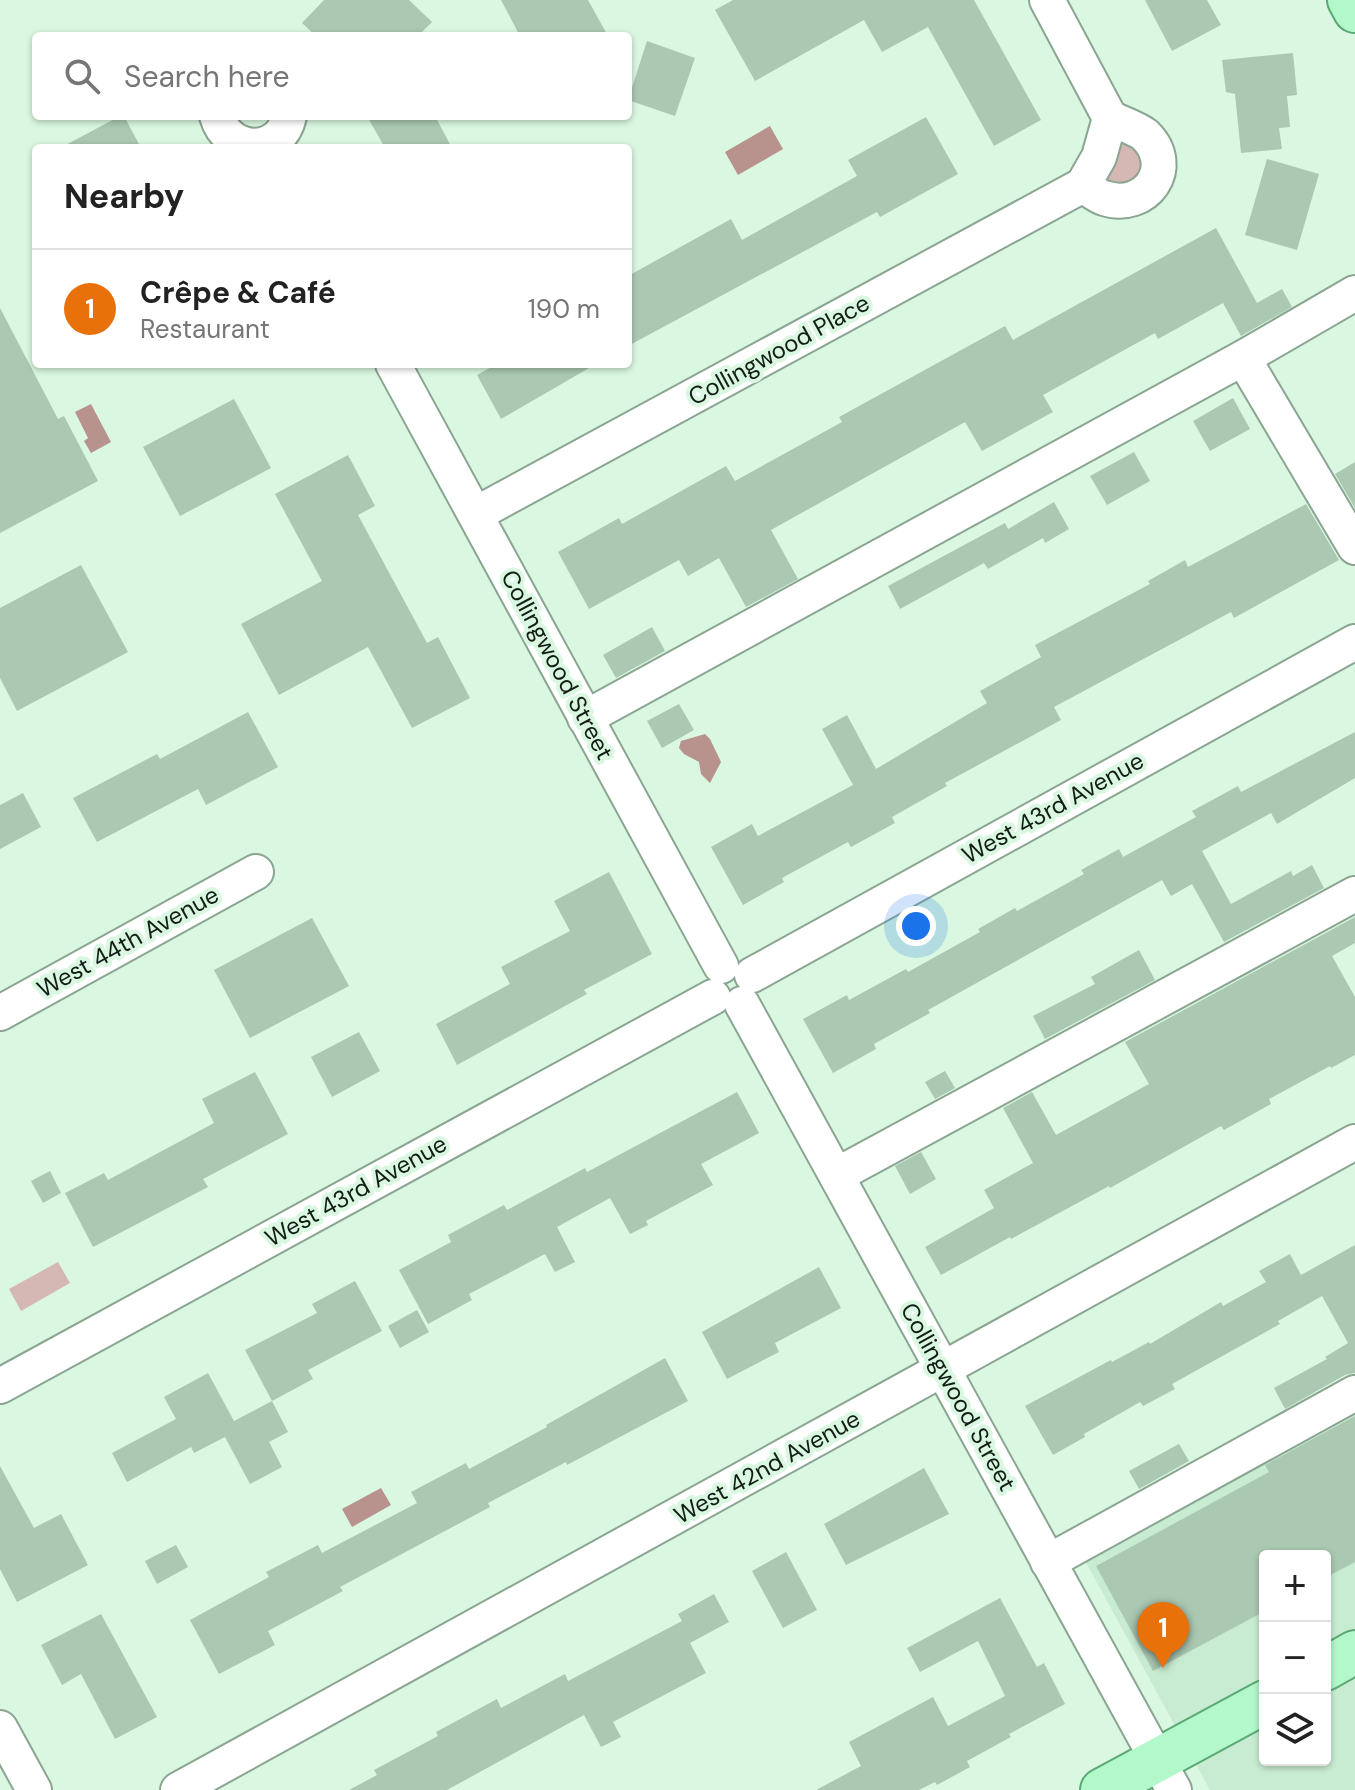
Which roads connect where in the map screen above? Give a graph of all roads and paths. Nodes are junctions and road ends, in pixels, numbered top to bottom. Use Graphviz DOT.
graph roads {
  1 [pos="1047,0"];
  2 [pos="1349,0"];
  3 [pos="1355,11"];
  4 [pos="1110,118"];
  5 [pos="219,120"];
  6 [pos="248,144"];
  7 [pos="1083,185"];
  8 [pos="1355,293"];
  9 [pos="1243,358"];
  10 [pos="395,368"];
  11 [pos="476,514"];
  12 [pos="1355,547"];
  13 [pos="1355,642"];
  14 [pos="585,718"];
  15 [pos="256,872"];
  16 [pos="1355,894"];
  17 [pos="732,985"];
  18 [pos="0,1013"];
  19 [pos="1355,1142"];
  20 [pos="837,1175"];
  21 [pos="943,1370"];
  22 [pos="0,1386"];
  23 [pos="1355,1393"];
  24 [pos="1048,1562"];
  25 [pos="1355,1652"];
  26 [pos="1331,1666"];
  27 [pos="1259,1706"];
  28 [pos="0,1728"];
  29 [pos="1166,1775"];
  30 [pos="34,1790"];
  31 [pos="178,1790"];
  32 [pos="1102,1790"];
  1 -- 4 [label="street"];
  2 -- 3 [label="main road"];
  4 -- 7 [label="street"];
  4 -- 7 [label="street"];
  5 -- 6 [label="street"];
  7 -- 11 [label="street, Collingwood Place"];
  8 -- 9 [label="street"];
  9 -- 12 [label="street"];
  9 -- 14 [label="street"];
  10 -- 11 [label="street, Collingwood Street"];
  11 -- 14 [label="street, Collingwood Street"];
  13 -- 17 [label="street, West 43rd Avenue"];
  14 -- 17 [label="street, Collingwood Street"];
  15 -- 18 [label="street, West 44th Avenue"];
  16 -- 20 [label="street"];
  17 -- 20 [label="street, Collingwood Street"];
  17 -- 22 [label="street, West 43rd Avenue"];
  19 -- 21 [label="street, West 42nd Avenue"];
  20 -- 21 [label="street, Collingwood Street"];
  21 -- 24 [label="street, Collingwood Street"];
  21 -- 31 [label="street, West 42nd Avenue"];
  23 -- 24 [label="street"];
  24 -- 29 [label="street, Collingwood Street"];
  25 -- 26 [label="main road"];
  27 -- 29 [label="main road"];
  28 -- 30 [label="street"];
  29 -- 32 [label="main road"];
}
